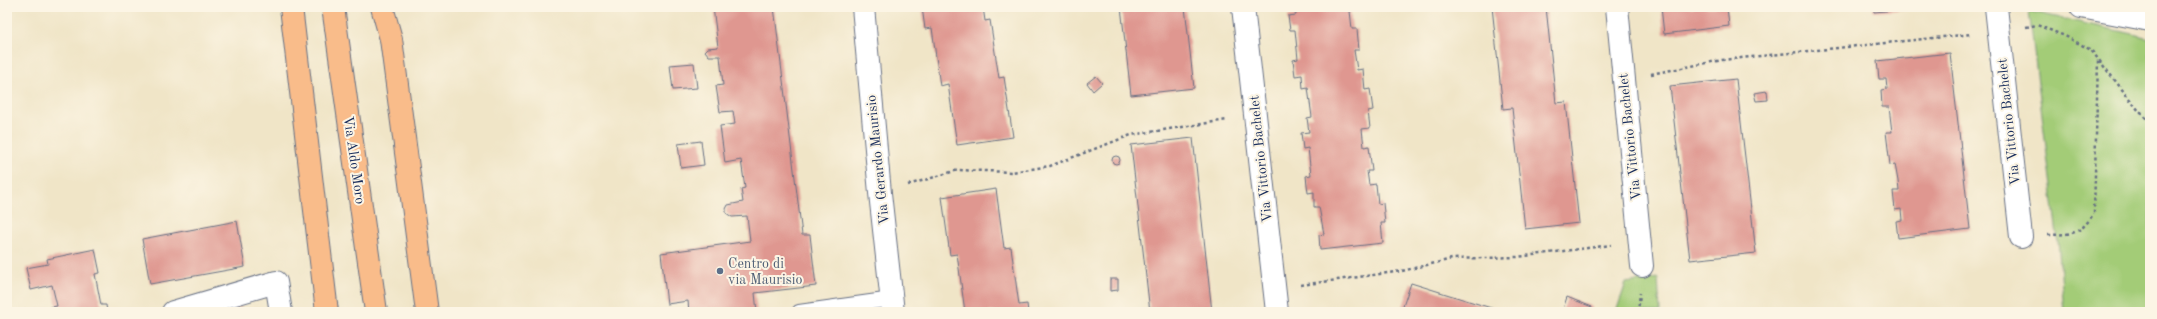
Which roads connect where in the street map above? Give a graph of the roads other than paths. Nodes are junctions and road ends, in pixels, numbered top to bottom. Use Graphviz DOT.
graph roads {
  1 [pos="291,7"];
  2 [pos="334,7"];
  3 [pos="382,7"];
  4 [pos="863,7"];
  5 [pos="1243,7"];
  6 [pos="1617,7"];
  7 [pos="1996,7"];
  8 [pos="2081,7"];
  9 [pos="2150,20"];
  10 [pos="2020,237"];
  11 [pos="1642,266"];
  12 [pos="893,306"];
  13 [pos="173,312"];
  14 [pos="281,312"];
  15 [pos="327,312"];
  16 [pos="376,312"];
  17 [pos="427,312"];
  18 [pos="799,312"];
  19 [pos="1277,312"];
  1 -- 15 [label="main road"];
  2 -- 16 [label="main road, Via Aldo Moro"];
  3 -- 17 [label="main road"];
  4 -- 12 [label="street, Via Gerardo Maurisio"];
  5 -- 19 [label="street, Via Vittorio Bachelet"];
  6 -- 11 [label="street, Via Vittorio Bachelet"];
  7 -- 10 [label="street, Via Vittorio Bachelet"];
  8 -- 9 [label="street"];
  12 -- 18 [label="lane"];
  13 -- 14 [label="street"];
}
